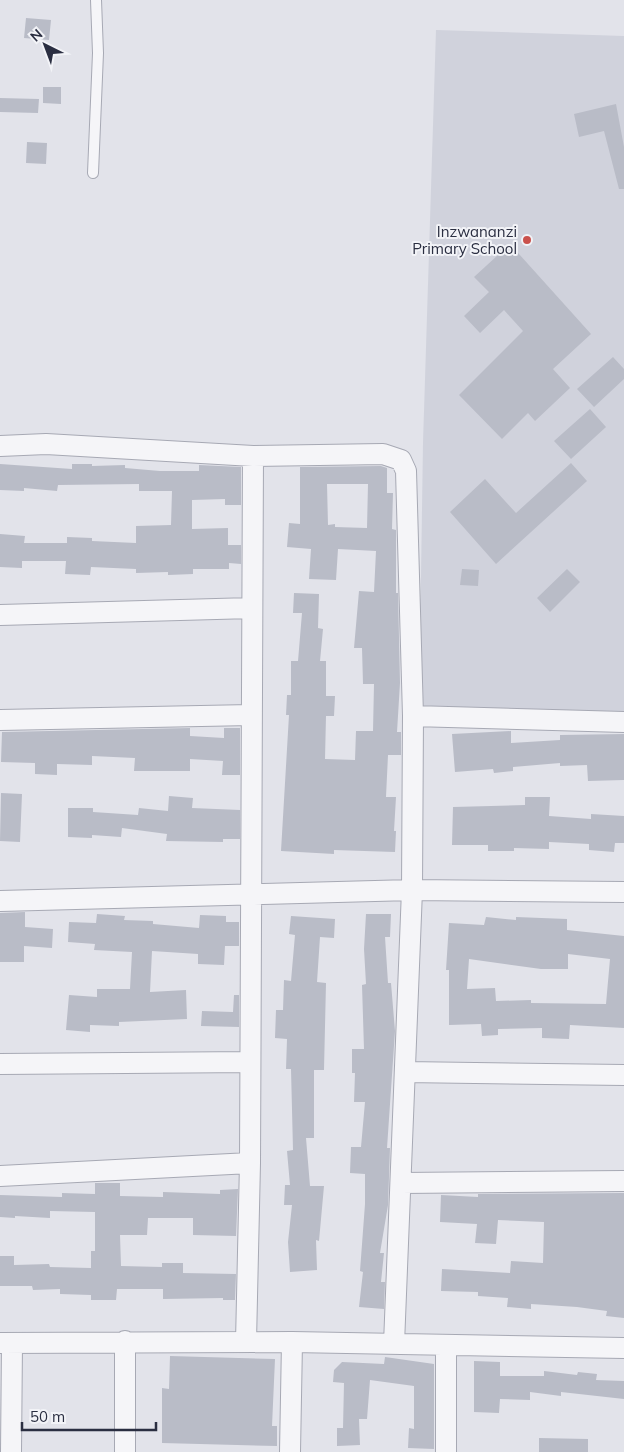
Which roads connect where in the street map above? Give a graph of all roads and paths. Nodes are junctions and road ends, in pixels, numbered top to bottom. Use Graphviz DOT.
graph roads {
  1 [pos="96,0"];
  2 [pos="93,173"];
  3 [pos="0,446"];
  4 [pos="253,456"];
  5 [pos="252,608"];
  6 [pos="0,615"];
  7 [pos="251,715"];
  8 [pos="413,716"];
  9 [pos="0,720"];
  10 [pos="624,722"];
  11 [pos="412,890"];
  12 [pos="624,892"];
  13 [pos="252,894"];
  14 [pos="0,901"];
  15 [pos="250,1062"];
  16 [pos="0,1064"];
  17 [pos="405,1072"];
  18 [pos="624,1075"];
  19 [pos="250,1163"];
  20 [pos="0,1176"];
  21 [pos="624,1181"];
  22 [pos="401,1183"];
  23 [pos="126,1341"];
  24 [pos="246,1342"];
  25 [pos="292,1342"];
  26 [pos="6,1343"];
  27 [pos="394,1344"];
  28 [pos="446,1346"];
  29 [pos="624,1348"];
  30 [pos="11,1452"];
  31 [pos="125,1452"];
  32 [pos="290,1452"];
  33 [pos="446,1452"];
  1 -- 2 [label="lane"];
  3 -- 4 [label="street"];
  4 -- 5 [label="street"];
  4 -- 8 [label="street"];
  5 -- 6 [label="street"];
  5 -- 7 [label="street"];
  7 -- 9 [label="street"];
  7 -- 13 [label="street"];
  8 -- 10 [label="street"];
  8 -- 11 [label="street"];
  11 -- 12 [label="street"];
  11 -- 13 [label="street"];
  11 -- 17 [label="street"];
  13 -- 14 [label="street"];
  13 -- 15 [label="street"];
  15 -- 16 [label="street"];
  15 -- 19 [label="street"];
  17 -- 18 [label="street"];
  17 -- 22 [label="street"];
  19 -- 20 [label="street"];
  19 -- 24 [label="street"];
  21 -- 22 [label="street"];
  22 -- 27 [label="street"];
  23 -- 24 [label="street"];
  23 -- 26 [label="street"];
  23 -- 31 [label="street"];
  24 -- 25 [label="street"];
  25 -- 27 [label="street"];
  25 -- 32 [label="street"];
  26 -- 30 [label="street"];
  27 -- 28 [label="street"];
  28 -- 29 [label="street"];
  28 -- 33 [label="street"];
}
